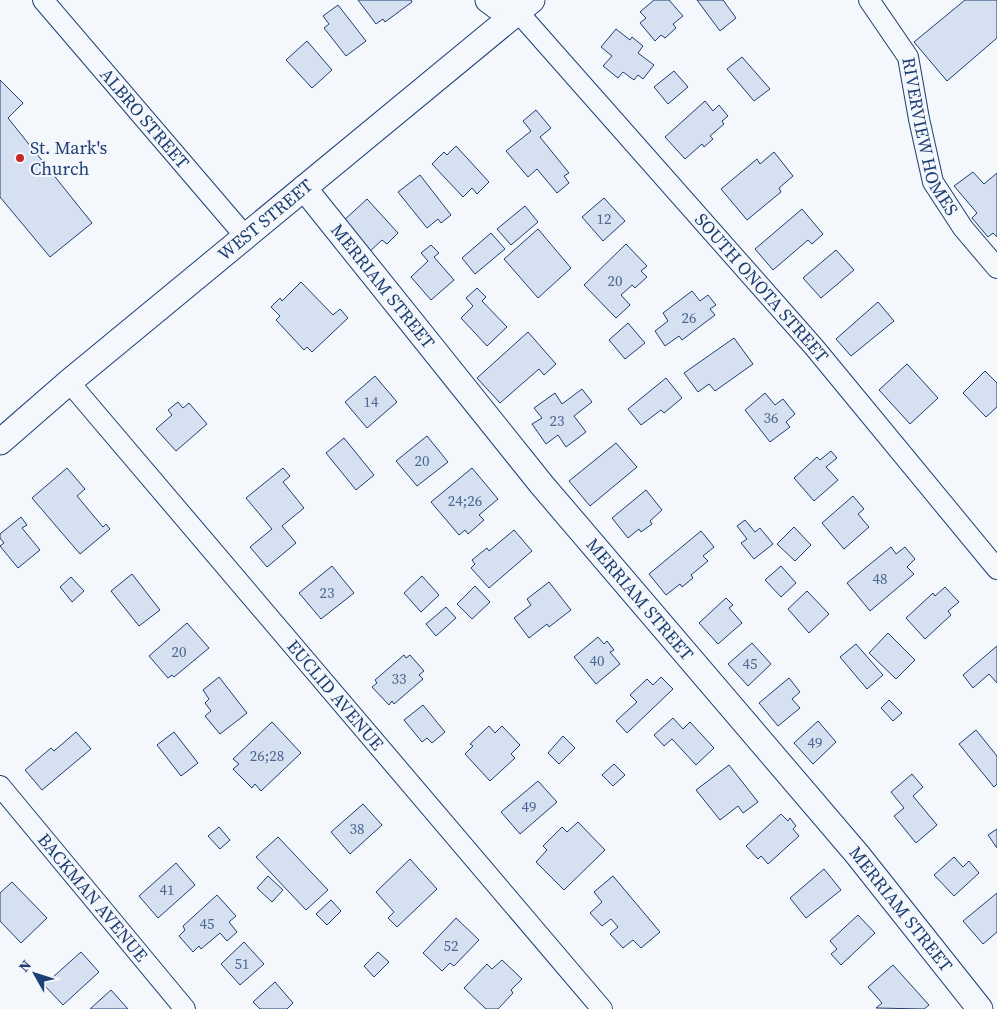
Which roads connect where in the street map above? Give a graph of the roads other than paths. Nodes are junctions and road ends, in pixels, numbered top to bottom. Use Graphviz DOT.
graph roads {
  1 [pos="44,0"];
  2 [pos="488,0"];
  3 [pos="869,0"];
  4 [pos="525,6"];
  5 [pos="304,188"];
  6 [pos="246,236"];
  7 [pos="997,268"];
  8 [pos="69,382"];
  9 [pos="0,442"];
  10 [pos="997,570"];
  11 [pos="0,786"];
  12 [pos="185,1009"];
  13 [pos="602,1009"];
  14 [pos="980,1009"];
  1 -- 6 [label="street, ALBRO STREET"];
  2 -- 4 [label="street"];
  3 -- 7 [label="street, RIVERVIEW HOMES"];
  4 -- 5 [label="street, WEST STREET"];
  4 -- 10 [label="street, SOUTH ONOTA STREET"];
  5 -- 6 [label="street, WEST STREET"];
  5 -- 14 [label="street, MERRIAM STREET"];
  6 -- 8 [label="street, WEST STREET"];
  8 -- 9 [label="street, WEST STREET"];
  8 -- 13 [label="street, EUCLID AVENUE"];
  11 -- 12 [label="street, BACKMAN AVENUE"];
}
